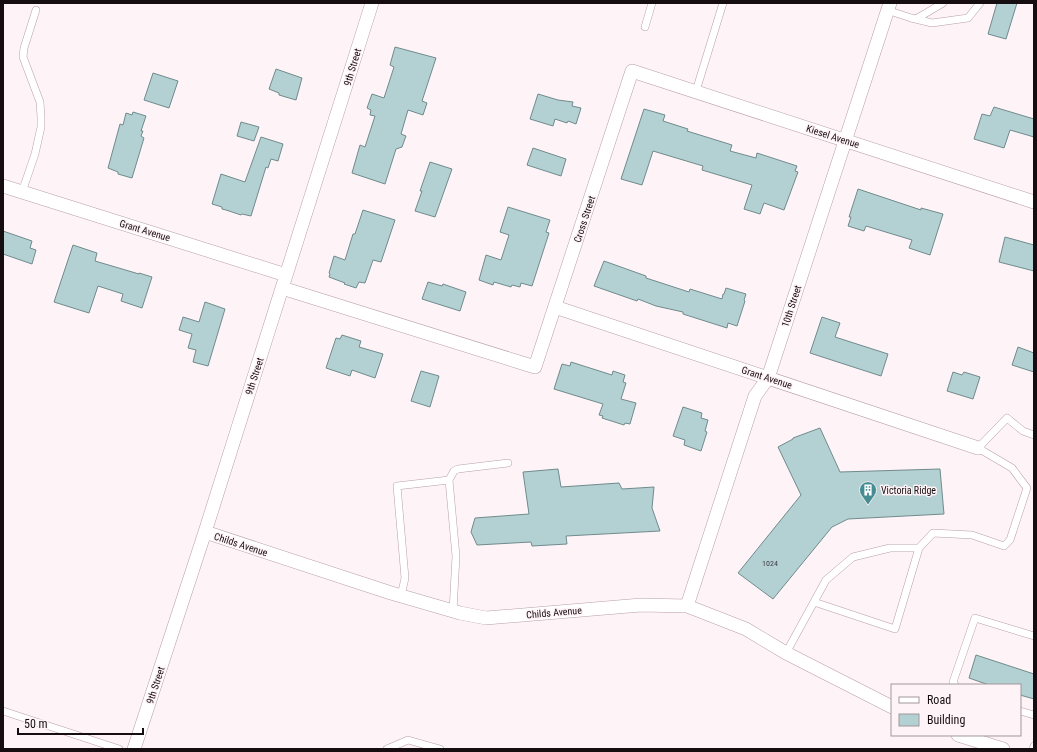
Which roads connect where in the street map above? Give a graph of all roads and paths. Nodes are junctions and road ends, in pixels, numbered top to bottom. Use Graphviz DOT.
graph roads {
  1 [pos="372,3"];
  2 [pos="652,3"];
  3 [pos="723,3"];
  4 [pos="943,3"];
  5 [pos="980,3"];
  6 [pos="888,6"];
  7 [pos="36,10"];
  8 [pos="916,19"];
  9 [pos="645,27"];
  10 [pos="632,71"];
  11 [pos="696,91"];
  12 [pos="845,140"];
  13 [pos="3,186"];
  14 [pos="22,192"];
  15 [pos="1034,202"];
  16 [pos="286,275"];
  17 [pos="282,288"];
  18 [pos="555,307"];
  19 [pos="768,378"];
  20 [pos="1034,435"];
  21 [pos="978,448"];
  22 [pos="508,463"];
  23 [pos="449,480"];
  24 [pos="205,532"];
  25 [pos="919,548"];
  26 [pos="401,596"];
  27 [pos="814,602"];
  28 [pos="687,606"];
  29 [pos="453,611"];
  30 [pos="1034,636"];
  31 [pos="786,653"];
  32 [pos="954,684"];
  33 [pos="891,706"];
  34 [pos="3,711"];
  35 [pos="1021,711"];
  36 [pos="1034,716"];
  37 [pos="966,736"];
  38 [pos="981,738"];
  39 [pos="119,749"];
  40 [pos="134,749"];
  41 [pos="387,749"];
  42 [pos="440,749"];
  43 [pos="1003,749"];
  1 -- 16 [label="street, 9th Street"];
  2 -- 9 [label="lane"];
  3 -- 11 [label="lane"];
  4 -- 8 [label="lane"];
  5 -- 8 [label="lane"];
  6 -- 8 [label="lane"];
  6 -- 12 [label="street, 10th Street"];
  7 -- 14 [label="lane"];
  10 -- 11 [label="street, Kiesel Avenue"];
  10 -- 18 [label="street, Cross Street"];
  11 -- 12 [label="street, Kiesel Avenue"];
  12 -- 15 [label="street, Kiesel Avenue"];
  12 -- 19 [label="street, 10th Street"];
  13 -- 14 [label="street, Grant Avenue"];
  14 -- 16 [label="street, Grant Avenue"];
  16 -- 17 [label="street, 9th Street"];
  17 -- 18 [label="street, Cross Street"];
  17 -- 24 [label="street, 9th Street"];
  18 -- 19 [label="street, Grant Avenue"];
  19 -- 21 [label="street, Grant Avenue"];
  19 -- 28 [label="street, 10th Street"];
  20 -- 21 [label="lane"];
  21 -- 25 [label="lane"];
  22 -- 23 [label="lane"];
  23 -- 26 [label="lane"];
  23 -- 29 [label="lane"];
  24 -- 26 [label="street, Childs Avenue"];
  24 -- 40 [label="street, 9th Street"];
  25 -- 27 [label="lane"];
  25 -- 27 [label="lane"];
  26 -- 29 [label="street, Childs Avenue"];
  27 -- 31 [label="lane"];
  28 -- 29 [label="street, Childs Avenue"];
  28 -- 31 [label="street, Childs Avenue"];
  30 -- 32 [label="lane"];
  31 -- 33 [label="street, Childs Avenue"];
  34 -- 39 [label="lane"];
  35 -- 36 [label="lane"];
  37 -- 38 [label="street"];
  38 -- 43 [label="street"];
  41 -- 42 [label="lane"];
}
